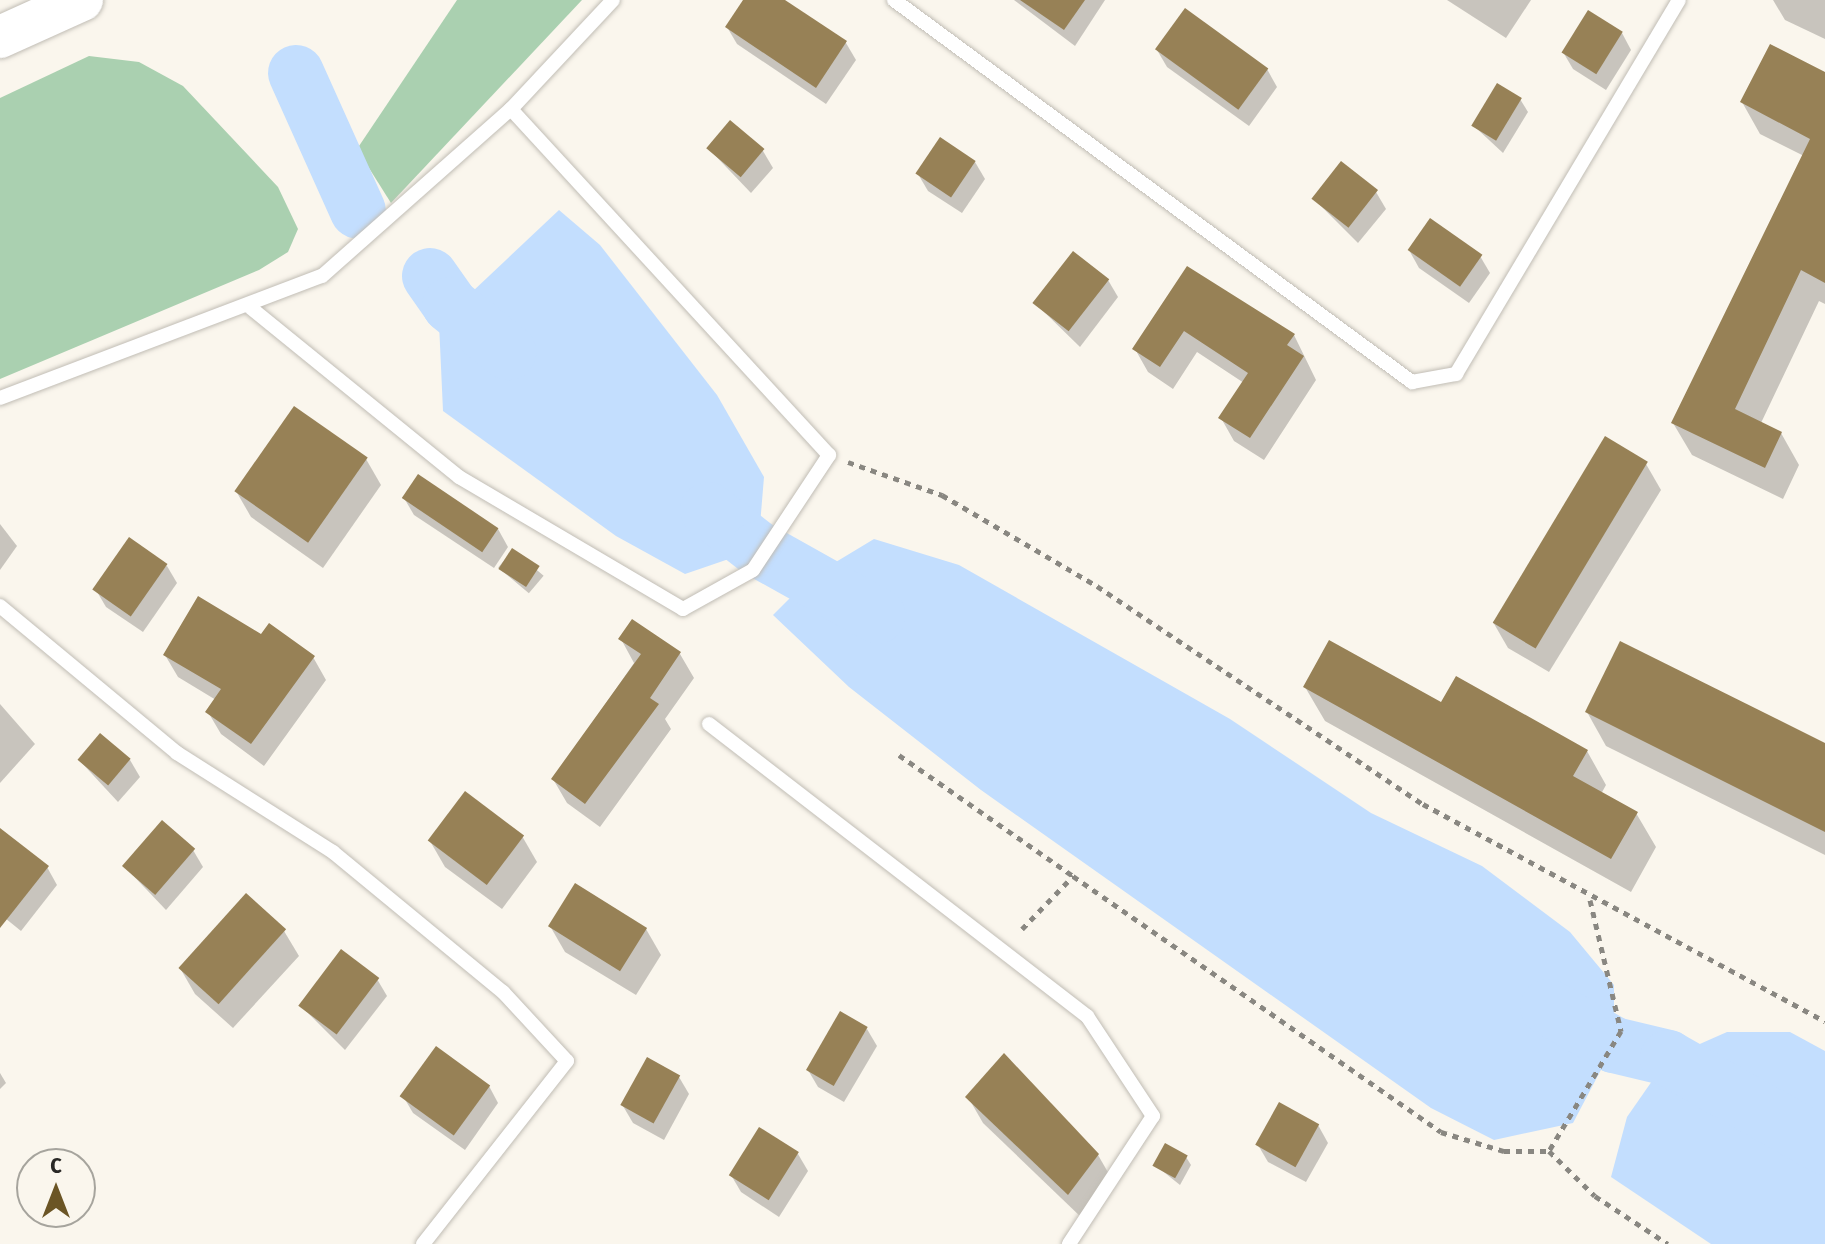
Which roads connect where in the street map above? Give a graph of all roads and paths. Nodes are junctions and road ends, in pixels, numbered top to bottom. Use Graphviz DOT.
graph roads {
  1 [pos="82,0"];
  2 [pos="613,0"];
  3 [pos="894,0"];
  4 [pos="1679,0"];
  5 [pos="0,37"];
  6 [pos="511,109"];
  7 [pos="251,308"];
  8 [pos="0,398"];
  9 [pos="829,455"];
  10 [pos="0,606"];
  11 [pos="709,724"];
  12 [pos="899,755"];
  13 [pos="1073,876"];
  14 [pos="1590,899"];
  15 [pos="1022,929"];
  16 [pos="1825,1021"];
  17 [pos="1549,1151"];
  18 [pos="423,1244"];
  19 [pos="1069,1244"];
  20 [pos="1668,1244"];
  1 -- 5 [label="main road"];
  2 -- 6 [label="lane"];
  3 -- 4 [label="lane"];
  6 -- 7 [label="lane"];
  6 -- 9 [label="lane"];
  7 -- 8 [label="lane"];
  7 -- 9 [label="lane"];
  9 -- 14 [label="path"];
  10 -- 18 [label="lane"];
  11 -- 19 [label="lane"];
  12 -- 13 [label="path"];
  13 -- 15 [label="path"];
  13 -- 17 [label="path"];
  14 -- 16 [label="path"];
  14 -- 17 [label="path"];
  17 -- 20 [label="path"];
}
